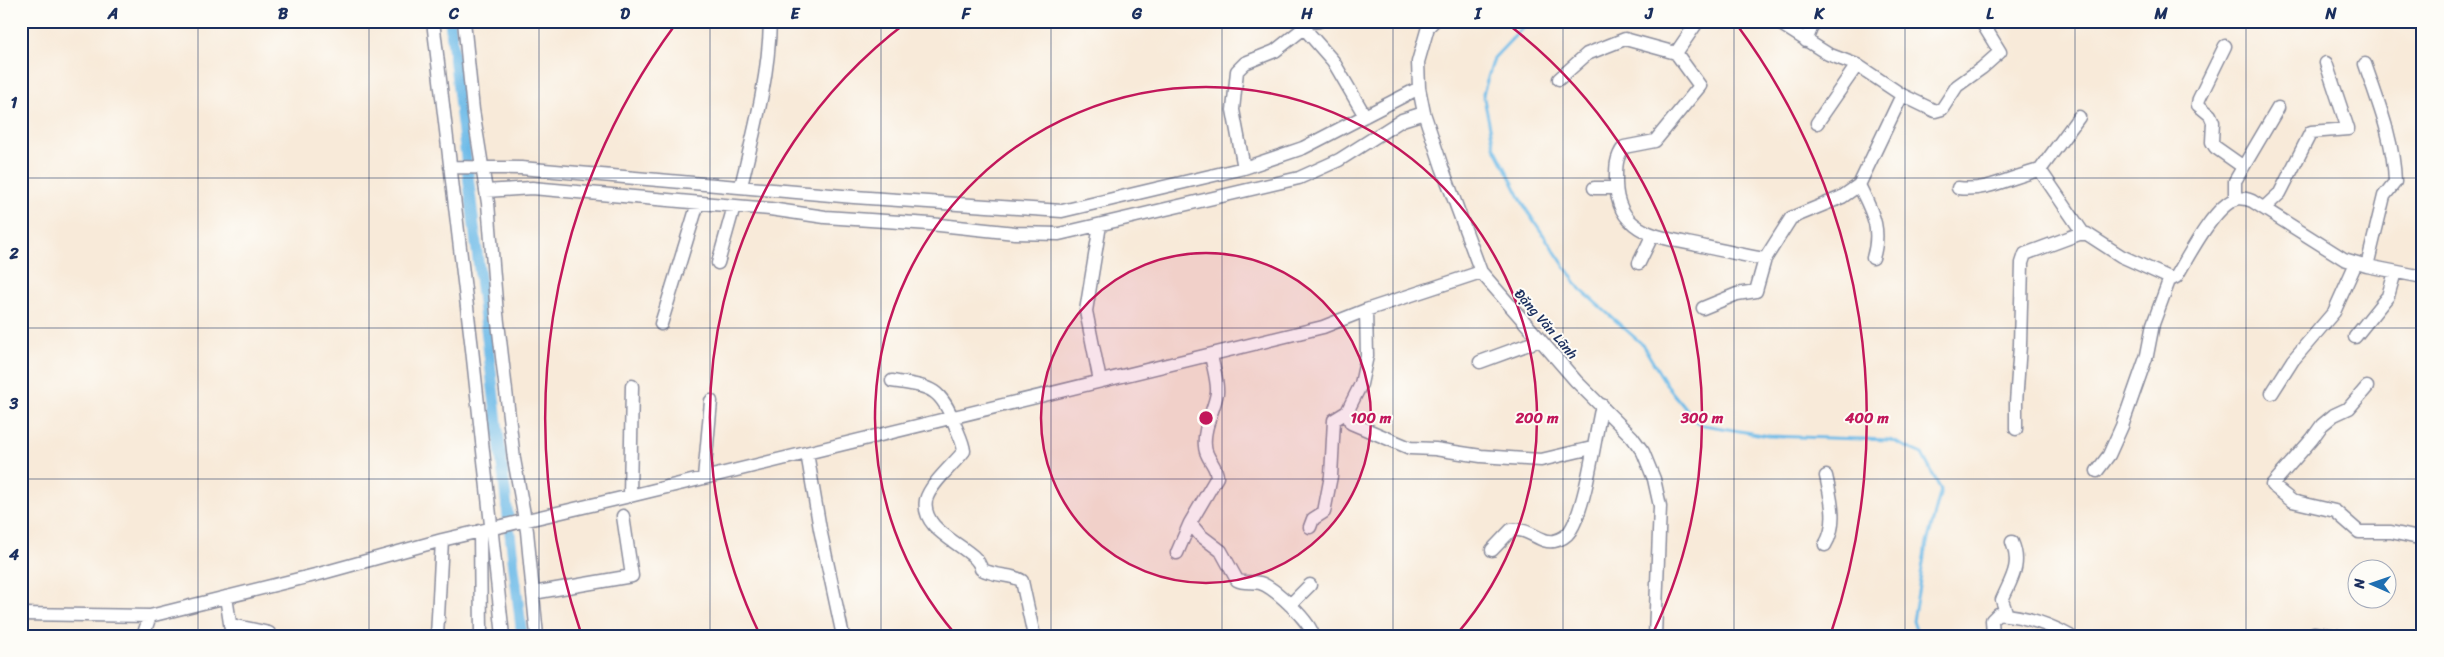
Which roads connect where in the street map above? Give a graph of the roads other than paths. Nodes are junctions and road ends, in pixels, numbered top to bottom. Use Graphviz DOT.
graph roads {
  1 [pos="433,21"];
  2 [pos="464,21"];
  3 [pos="770,21"];
  4 [pos="1319,21"];
  5 [pos="1698,21"];
  6 [pos="1776,21"];
  7 [pos="1814,21"];
  8 [pos="1981,21"];
  9 [pos="1429,23"];
  10 [pos="1303,24"];
  11 [pos="1806,42"];
  12 [pos="2225,46"];
  13 [pos="1676,53"];
  14 [pos="2326,63"];
  15 [pos="2365,64"];
  16 [pos="1857,65"];
  17 [pos="1559,79"];
  18 [pos="1419,88"];
  19 [pos="1902,95"];
  20 [pos="2278,108"];
  21 [pos="1424,113"];
  22 [pos="1365,116"];
  23 [pos="2079,117"];
  24 [pos="1817,123"];
  25 [pos="2242,166"];
  26 [pos="456,167"];
  27 [pos="480,167"];
  28 [pos="1244,168"];
  29 [pos="2040,170"];
  30 [pos="1859,185"];
  31 [pos="741,186"];
  32 [pos="1594,188"];
  33 [pos="1616,188"];
  34 [pos="1958,188"];
  35 [pos="486,191"];
  36 [pos="2235,199"];
  37 [pos="698,202"];
  38 [pos="734,206"];
  39 [pos="2264,208"];
  40 [pos="1062,211"];
  41 [pos="1100,226"];
  42 [pos="1066,233"];
  43 [pos="2083,233"];
  44 [pos="1652,236"];
  45 [pos="1873,258"];
  46 [pos="1765,259"];
  47 [pos="718,263"];
  48 [pos="1639,263"];
  49 [pos="2362,264"];
  50 [pos="1480,272"];
  51 [pos="2395,272"];
  52 [pos="2423,277"];
  53 [pos="2170,278"];
  54 [pos="1702,308"];
  55 [pos="1366,310"];
  56 [pos="661,324"];
  57 [pos="2355,336"];
  58 [pos="1540,340"];
  59 [pos="1211,355"];
  60 [pos="1480,362"];
  61 [pos="1100,381"];
  62 [pos="892,382"];
  63 [pos="632,386"];
  64 [pos="2367,387"];
  65 [pos="2272,393"];
  66 [pos="711,401"];
  67 [pos="1602,405"];
  68 [pos="1347,412"];
  69 [pos="952,418"];
  70 [pos="2016,429"];
  71 [pos="1592,448"];
  72 [pos="807,453"];
  73 [pos="2097,471"];
  74 [pos="1826,476"];
  75 [pos="704,478"];
  76 [pos="630,496"];
  77 [pos="623,516"];
  78 [pos="522,520"];
  79 [pos="1190,523"];
  80 [pos="1310,527"];
  81 [pos="492,529"];
  82 [pos="2423,538"];
  83 [pos="442,540"];
  84 [pos="2012,542"];
  85 [pos="1825,545"];
  86 [pos="1492,550"];
  87 [pos="1177,553"];
  88 [pos="1310,585"];
  89 [pos="533,593"];
  90 [pos="226,597"];
  91 [pos="1290,605"];
  92 [pos="21,614"];
  93 [pos="2007,615"];
  94 [pos="150,616"];
  95 [pos="232,630"];
  96 [pos="269,633"];
  97 [pos="144,636"];
  98 [pos="437,636"];
  99 [pos="481,636"];
  100 [pos="503,636"];
  101 [pos="537,636"];
  102 [pos="843,636"];
  103 [pos="1034,636"];
  104 [pos="1312,636"];
  105 [pos="1655,636"];
  106 [pos="1993,636"];
  107 [pos="2070,636"];
  108 [pos="2309,636"];
  109 [pos="2337,636"];
  1 -- 26 [label="street"];
  2 -- 27 [label="street"];
  3 -- 31 [label="street"];
  4 -- 10 [label="street"];
  5 -- 13 [label="street"];
  6 -- 11 [label="street"];
  7 -- 11 [label="street"];
  8 -- 19 [label="street"];
  9 -- 18 [label="street, Đặng Văn Lãnh"];
  10 -- 22 [label="street"];
  10 -- 28 [label="street"];
  11 -- 16 [label="street"];
  12 -- 25 [label="street"];
  13 -- 17 [label="street"];
  13 -- 33 [label="street"];
  14 -- 39 [label="street"];
  15 -- 49 [label="street"];
  16 -- 19 [label="street"];
  16 -- 24 [label="street"];
  18 -- 21 [label="street, Đặng Văn Lãnh"];
  18 -- 22 [label="street"];
  19 -- 30 [label="street"];
  20 -- 25 [label="street"];
  21 -- 41 [label="street"];
  21 -- 50 [label="street, Đặng Văn Lãnh"];
  22 -- 28 [label="street"];
  23 -- 29 [label="street"];
  25 -- 36 [label="street"];
  26 -- 27 [label="street"];
  26 -- 81 [label="street"];
  27 -- 31 [label="street"];
  27 -- 35 [label="street"];
  28 -- 40 [label="street"];
  29 -- 34 [label="street"];
  29 -- 43 [label="street"];
  30 -- 45 [label="street"];
  30 -- 46 [label="street"];
  31 -- 40 [label="street"];
  32 -- 33 [label="street"];
  33 -- 44 [label="street"];
  35 -- 37 [label="street"];
  35 -- 78 [label="street"];
  36 -- 39 [label="street"];
  36 -- 53 [label="street"];
  37 -- 38 [label="street"];
  37 -- 56 [label="street"];
  38 -- 42 [label="street"];
  38 -- 47 [label="street"];
  39 -- 49 [label="street"];
  40 -- 42 [label="street"];
  41 -- 42 [label="street"];
  41 -- 61 [label="street"];
  43 -- 53 [label="street"];
  43 -- 70 [label="street"];
  44 -- 46 [label="street"];
  44 -- 48 [label="street"];
  46 -- 54 [label="street"];
  49 -- 51 [label="street"];
  49 -- 65 [label="street"];
  50 -- 55 [label="street"];
  50 -- 58 [label="street, Đặng Văn Lãnh"];
  51 -- 52 [label="street"];
  51 -- 57 [label="street"];
  53 -- 73 [label="street"];
  55 -- 59 [label="street"];
  55 -- 68 [label="street"];
  58 -- 60 [label="street"];
  58 -- 67 [label="street, Đặng Văn Lãnh"];
  59 -- 61 [label="street"];
  59 -- 79 [label="street"];
  61 -- 69 [label="street"];
  62 -- 69 [label="street"];
  63 -- 76 [label="street"];
  64 -- 82 [label="street"];
  66 -- 75 [label="street"];
  67 -- 71 [label="street"];
  67 -- 105 [label="street, Đặng Văn Lãnh"];
  68 -- 71 [label="street"];
  68 -- 80 [label="street"];
  69 -- 72 [label="street"];
  69 -- 103 [label="street"];
  71 -- 86 [label="street"];
  72 -- 75 [label="street"];
  72 -- 102 [label="street"];
  74 -- 85 [label="street"];
  75 -- 76 [label="street"];
  76 -- 78 [label="street"];
  77 -- 89 [label="street"];
  78 -- 81 [label="street"];
  78 -- 89 [label="street"];
  79 -- 87 [label="street"];
  79 -- 91 [label="street"];
  81 -- 83 [label="street"];
  81 -- 99 [label="street"];
  81 -- 100 [label="street"];
  83 -- 90 [label="street"];
  83 -- 98 [label="street"];
  84 -- 93 [label="street"];
  88 -- 91 [label="street"];
  89 -- 101 [label="street"];
  90 -- 94 [label="street"];
  90 -- 95 [label="street"];
  91 -- 104 [label="street"];
  92 -- 94 [label="street"];
  93 -- 106 [label="street"];
  93 -- 107 [label="street"];
  94 -- 97 [label="street"];
  95 -- 96 [label="street"];
  108 -- 109 [label="street"];
}
